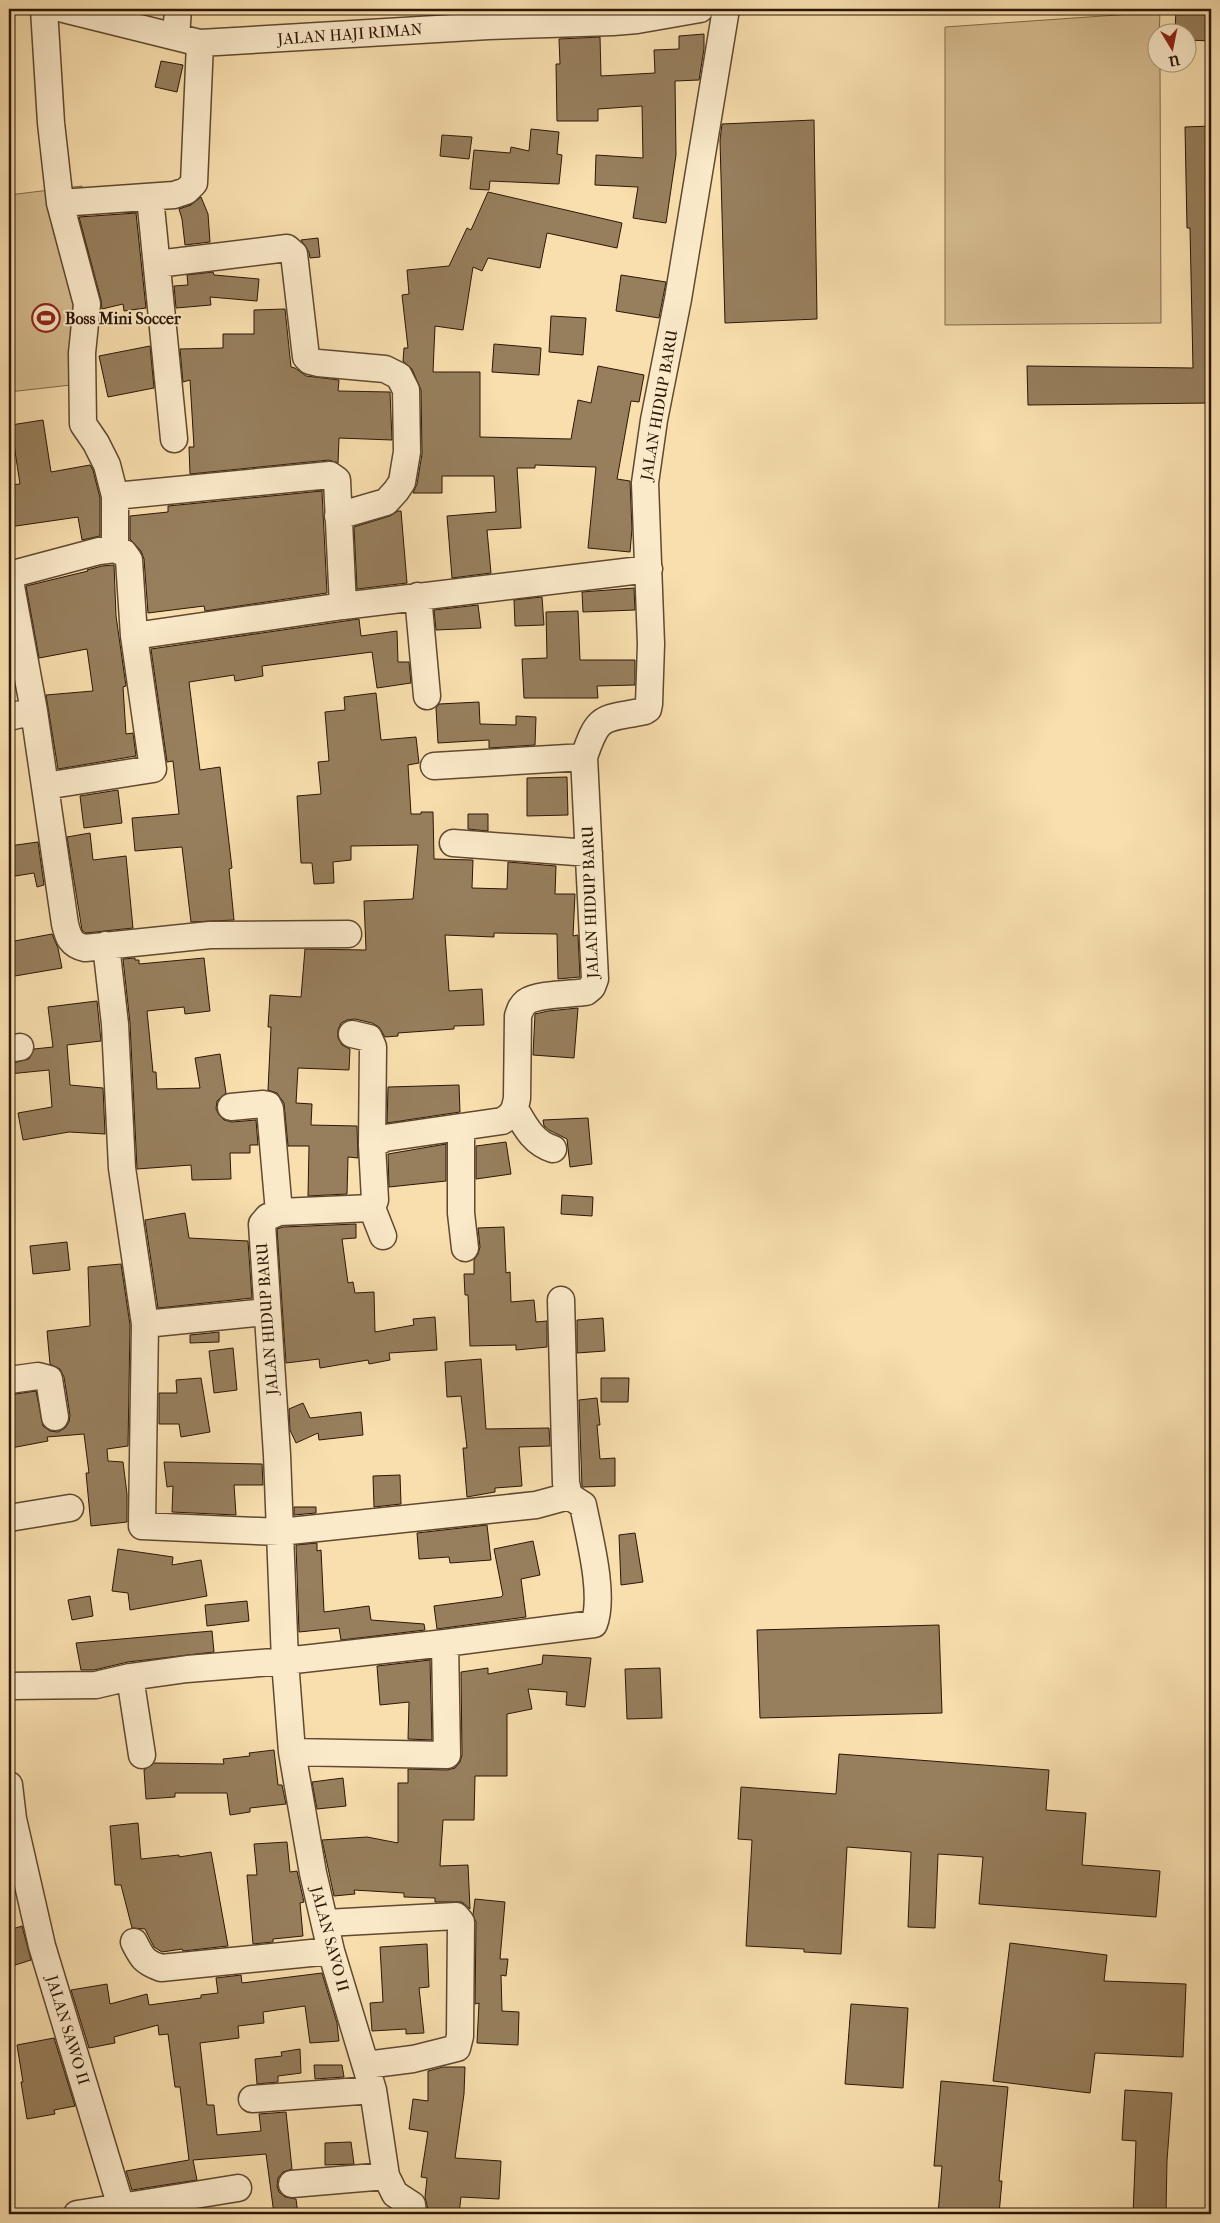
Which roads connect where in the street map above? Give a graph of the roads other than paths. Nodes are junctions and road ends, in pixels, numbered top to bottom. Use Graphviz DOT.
graph roads {
  1 [pos="44,9"];
  2 [pos="62,9"];
  3 [pos="178,9"];
  4 [pos="700,9"];
  5 [pos="726,9"];
  6 [pos="613,15"];
  7 [pos="188,40"];
  8 [pos="150,198"];
  9 [pos="60,203"];
  10 [pos="157,264"];
  11 [pos="174,439"];
  12 [pos="115,496"];
  13 [pos="338,516"];
  14 [pos="115,549"];
  15 [pos="649,569"];
  16 [pos="9,575"];
  17 [pos="418,596"];
  18 [pos="343,606"];
  19 [pos="134,636"];
  20 [pos="427,696"];
  21 [pos="34,711"];
  22 [pos="9,717"];
  23 [pos="584,757"];
  24 [pos="434,766"];
  25 [pos="45,786"];
  26 [pos="453,843"];
  27 [pos="589,853"];
  28 [pos="348,934"];
  29 [pos="106,946"];
  30 [pos="352,1034"];
  31 [pos="231,1107"];
  32 [pos="515,1109"];
  33 [pos="461,1128"];
  34 [pos="372,1145"];
  35 [pos="553,1149"];
  36 [pos="372,1208"];
  37 [pos="280,1212"];
  38 [pos="382,1236"];
  39 [pos="465,1248"];
  40 [pos="561,1300"];
  41 [pos="266,1312"];
  42 [pos="145,1324"];
  43 [pos="9,1380"];
  44 [pos="55,1417"];
  45 [pos="570,1496"];
  46 [pos="70,1508"];
  47 [pos="9,1518"];
  48 [pos="280,1532"];
  49 [pos="445,1643"];
  50 [pos="291,1660"];
  51 [pos="130,1677"];
  52 [pos="9,1686"];
  53 [pos="292,1752"];
  54 [pos="142,1755"];
  55 [pos="9,1785"];
  56 [pos="326,1923"];
  57 [pos="134,1942"];
  58 [pos="332,1951"];
  59 [pos="366,2065"];
  60 [pos="373,2090"];
  61 [pos="252,2099"];
  62 [pos="386,2176"];
  63 [pos="292,2184"];
  64 [pos="238,2188"];
  65 [pos="121,2208"];
  66 [pos="76,2214"];
  67 [pos="413,2214"];
  1 -- 9 [label="street"];
  2 -- 7 [label="street, JALAN HAJI RIMAN"];
  3 -- 7 [label="street"];
  4 -- 6 [label="street, JALAN HAJI RIMAN"];
  5 -- 15 [label="street, JALAN HIDUP BARU"];
  6 -- 7 [label="street, JALAN HAJI RIMAN"];
  7 -- 8 [label="street"];
  8 -- 9 [label="street"];
  8 -- 10 [label="street"];
  9 -- 12 [label="street"];
  10 -- 11 [label="street"];
  10 -- 13 [label="street"];
  12 -- 13 [label="street"];
  12 -- 14 [label="street"];
  13 -- 18 [label="street"];
  14 -- 16 [label="street"];
  14 -- 19 [label="street"];
  15 -- 17 [label="street"];
  15 -- 23 [label="street, JALAN HIDUP BARU"];
  16 -- 21 [label="street"];
  17 -- 18 [label="street"];
  17 -- 20 [label="street"];
  18 -- 19 [label="street"];
  19 -- 25 [label="street"];
  21 -- 22 [label="street"];
  21 -- 25 [label="street"];
  23 -- 24 [label="street"];
  23 -- 27 [label="street, JALAN HIDUP BARU"];
  25 -- 29 [label="street"];
  26 -- 27 [label="street"];
  27 -- 32 [label="street, JALAN HIDUP BARU"];
  28 -- 29 [label="street"];
  29 -- 42 [label="street"];
  30 -- 34 [label="street"];
  31 -- 37 [label="street"];
  32 -- 33 [label="street"];
  32 -- 35 [label="street"];
  33 -- 34 [label="street"];
  33 -- 39 [label="street"];
  34 -- 36 [label="street"];
  36 -- 37 [label="street"];
  36 -- 38 [label="street"];
  37 -- 41 [label="street, JALAN HIDUP BARU"];
  40 -- 45 [label="street"];
  41 -- 42 [label="street"];
  41 -- 48 [label="street, JALAN HIDUP BARU"];
  42 -- 48 [label="street"];
  43 -- 44 [label="street"];
  45 -- 48 [label="street"];
  45 -- 49 [label="street"];
  46 -- 47 [label="street"];
  48 -- 50 [label="street, JALAN HIDUP BARU"];
  49 -- 50 [label="street"];
  49 -- 53 [label="street"];
  50 -- 51 [label="street"];
  50 -- 53 [label="street, JALAN SAVO II"];
  51 -- 52 [label="street"];
  51 -- 54 [label="street"];
  53 -- 56 [label="street, JALAN SAVO II"];
  55 -- 65 [label="street, JALAN SAWO II"];
  56 -- 58 [label="street, JALAN SAVO II"];
  56 -- 59 [label="street"];
  57 -- 58 [label="street"];
  58 -- 59 [label="street, JALAN SAVO II"];
  59 -- 60 [label="street, JALAN SAVO II"];
  60 -- 61 [label="street"];
  60 -- 62 [label="street, JALAN SAVO II"];
  62 -- 63 [label="street"];
  62 -- 67 [label="street, JALAN SAVO II"];
  64 -- 65 [label="street"];
  65 -- 66 [label="street"];
}
